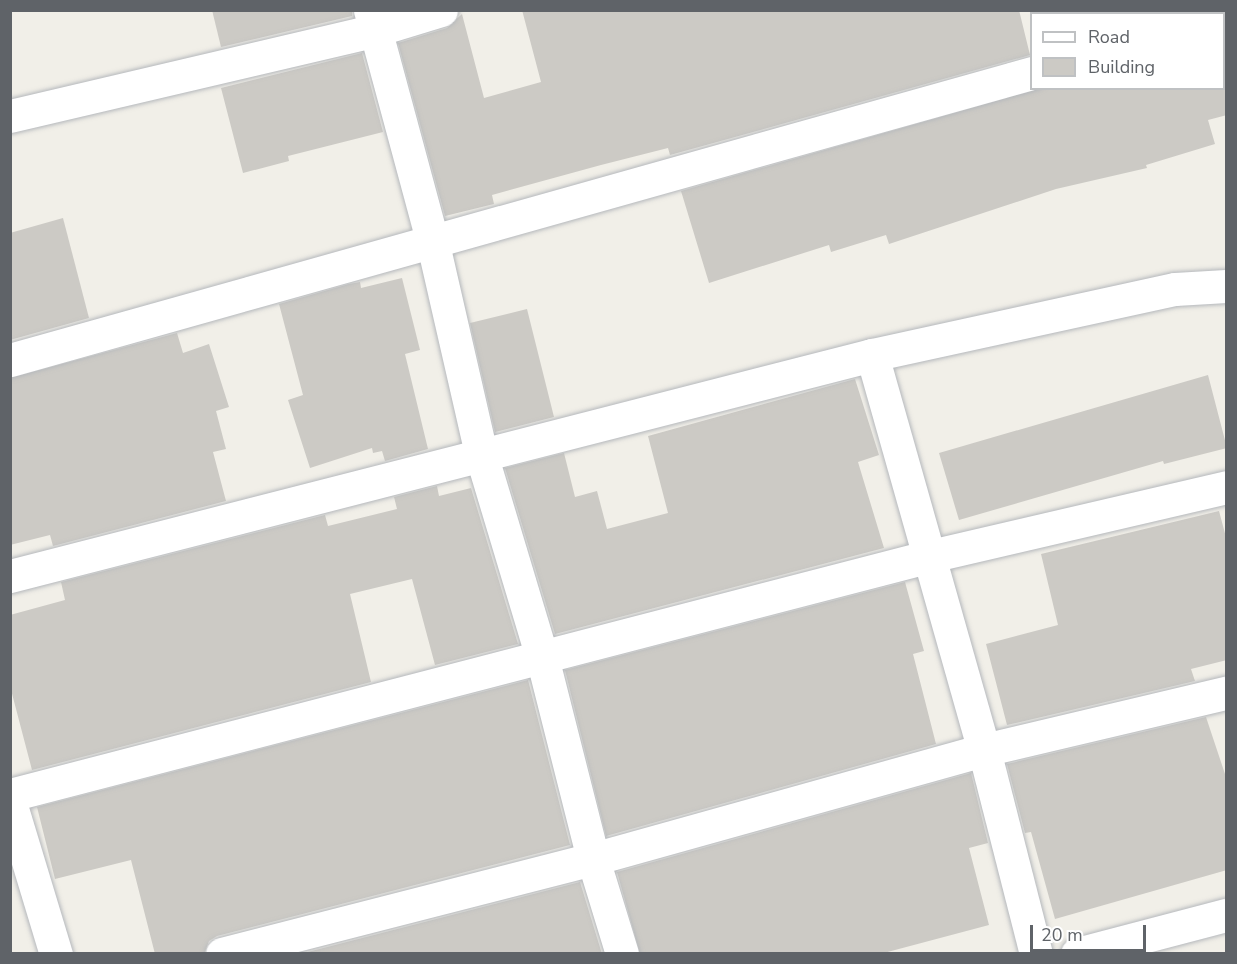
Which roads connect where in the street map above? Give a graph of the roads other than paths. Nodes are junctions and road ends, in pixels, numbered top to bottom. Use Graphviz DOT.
graph roads {
  1 [pos="441,10"];
  2 [pos="373,20"];
  3 [pos="1030,74"];
  4 [pos="10,116"];
  5 [pos="433,244"];
  6 [pos="1227,286"];
  7 [pos="872,356"];
  8 [pos="10,360"];
  9 [pos="481,454"];
  10 [pos="1227,487"];
  11 [pos="926,557"];
  12 [pos="10,576"];
  13 [pos="542,657"];
  14 [pos="1227,693"];
  15 [pos="984,750"];
  16 [pos="10,795"];
  17 [pos="10,802"];
  18 [pos="593,859"];
  19 [pos="1227,915"];
  20 [pos="56,954"];
  21 [pos="222,954"];
  22 [pos="622,954"];
  23 [pos="1036,954"];
  24 [pos="1077,954"];
  1 -- 2 [label="street"];
  2 -- 4 [label="street"];
  2 -- 5 [label="street"];
  3 -- 5 [label="street"];
  5 -- 8 [label="street"];
  5 -- 9 [label="street"];
  6 -- 7 [label="street"];
  7 -- 9 [label="street"];
  7 -- 11 [label="street"];
  9 -- 12 [label="street"];
  9 -- 13 [label="street"];
  10 -- 11 [label="street"];
  11 -- 13 [label="street"];
  11 -- 15 [label="street"];
  13 -- 16 [label="street"];
  13 -- 18 [label="street"];
  14 -- 15 [label="street"];
  15 -- 18 [label="street"];
  15 -- 23 [label="street"];
  17 -- 20 [label="street"];
  18 -- 21 [label="street"];
  18 -- 22 [label="street"];
  19 -- 24 [label="street"];
}
